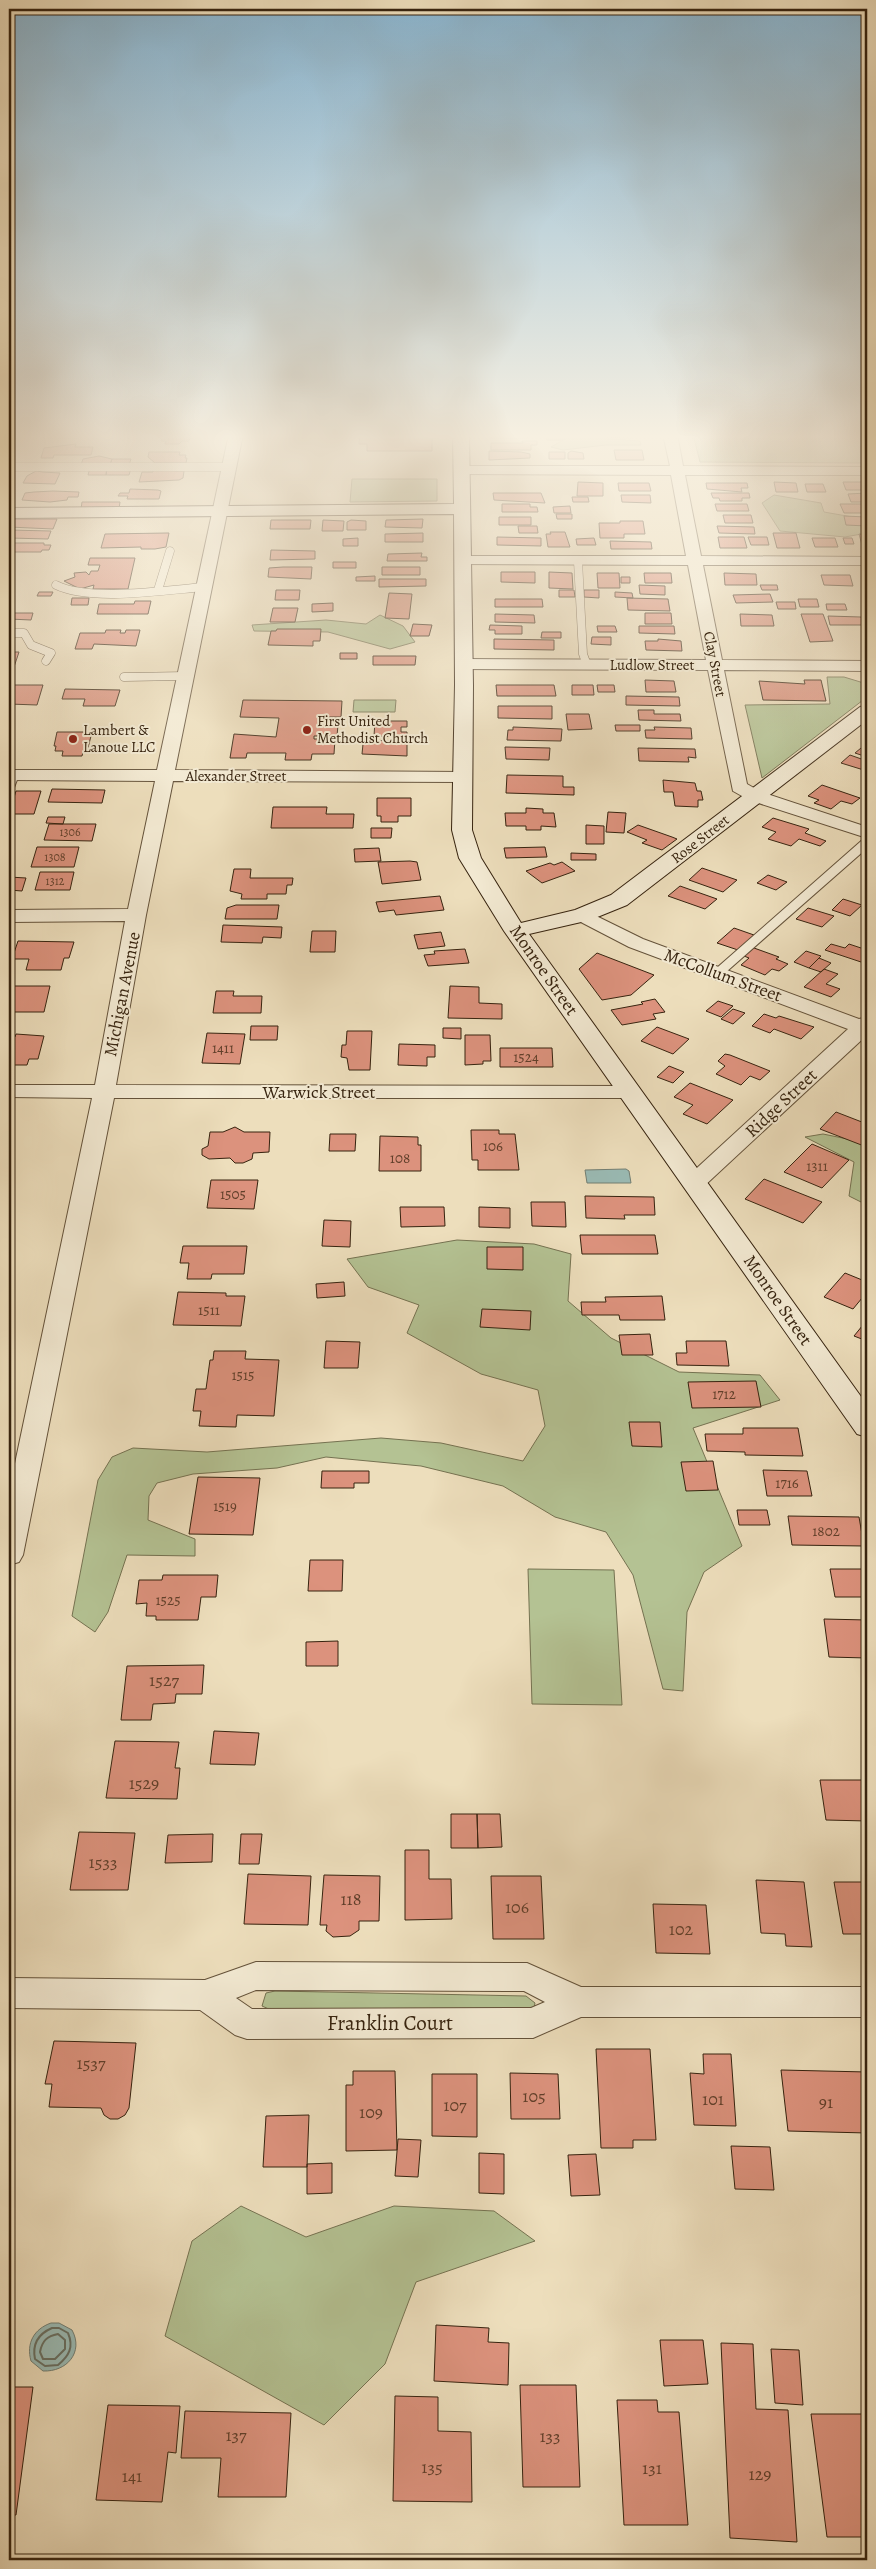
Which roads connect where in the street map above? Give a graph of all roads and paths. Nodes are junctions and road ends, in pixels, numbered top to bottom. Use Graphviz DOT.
graph roads {
  1 [pos="169,554"];
  2 [pos="211,554"];
  3 [pos="462,554"];
  4 [pos="694,554"];
  5 [pos="462,560"];
  6 [pos="578,561"];
  7 [pos="695,561"];
  8 [pos="867,561"];
  9 [pos="56,585"];
  10 [pos="204,587"];
  11 [pos="158,590"];
  12 [pos="9,633"];
  13 [pos="46,661"];
  14 [pos="464,664"];
  15 [pos="587,665"];
  16 [pos="716,665"];
  17 [pos="840,665"];
  18 [pos="867,666"];
  19 [pos="867,674"];
  20 [pos="186,676"];
  21 [pos="124,677"];
  22 [pos="867,711"];
  23 [pos="166,775"];
  24 [pos="463,777"];
  25 [pos="11,779"];
  26 [pos="755,796"];
  27 [pos="867,833"];
  28 [pos="867,842"];
  29 [pos="136,915"];
  30 [pos="582,915"];
  31 [pos="9,916"];
  32 [pos="515,931"];
  33 [pos="718,973"];
  34 [pos="866,1026"];
  35 [pos="9,1091"];
  36 [pos="104,1092"];
  37 [pos="630,1092"];
  38 [pos="694,1183"];
  39 [pos="867,1427"];
  40 [pos="9,1555"];
  41 [pos="9,1994"];
  42 [pos="206,1995"];
  43 [pos="579,2002"];
  44 [pos="867,2002"];
  1 -- 11 [label="lane"];
  2 -- 10 [label="street, Michigan Avenue"];
  3 -- 5 [label="main road, Monroe Street"];
  4 -- 7 [label="street, Clay Street"];
  5 -- 6 [label="street"];
  5 -- 14 [label="main road, Monroe Street"];
  6 -- 7 [label="street"];
  6 -- 15 [label="lane"];
  7 -- 8 [label="street"];
  7 -- 16 [label="street, Clay Street"];
  9 -- 11 [label="lane"];
  10 -- 11 [label="lane"];
  10 -- 20 [label="street, Michigan Avenue"];
  12 -- 13 [label="lane"];
  14 -- 15 [label="street, Ludlow Street"];
  14 -- 24 [label="main road, Monroe Street"];
  15 -- 16 [label="street, Ludlow Street"];
  16 -- 17 [label="street, Ludlow Street"];
  16 -- 26 [label="street, Clay Street"];
  17 -- 18 [label="street, Ludlow Street"];
  17 -- 19 [label="street, Ludlow Street"];
  20 -- 21 [label="lane"];
  20 -- 23 [label="street, Michigan Avenue"];
  22 -- 26 [label="main road, Rose Street"];
  23 -- 24 [label="street, Alexander Street"];
  23 -- 25 [label="street, Alexander Street"];
  23 -- 29 [label="street, Michigan Avenue"];
  24 -- 32 [label="main road, Monroe Street"];
  26 -- 27 [label="street"];
  26 -- 30 [label="main road, Rose Street"];
  28 -- 33 [label="lane"];
  29 -- 31 [label="street"];
  29 -- 36 [label="street, Michigan Avenue"];
  30 -- 32 [label="main road, Rose Street"];
  30 -- 33 [label="street, McCollum Street"];
  32 -- 37 [label="main road, Monroe Street"];
  33 -- 34 [label="street, McCollum Street"];
  34 -- 38 [label="street, Ridge Street"];
  35 -- 36 [label="street, Warwick Street"];
  36 -- 37 [label="street, Warwick Street"];
  36 -- 40 [label="street, Michigan Avenue"];
  37 -- 38 [label="main road, Monroe Street"];
  38 -- 39 [label="main road, Monroe Street"];
  41 -- 42 [label="street, Franklin Court"];
  42 -- 43 [label="street, Franklin Court"];
  42 -- 43 [label="street, Franklin Court"];
  43 -- 44 [label="street, Franklin Court"];
}
